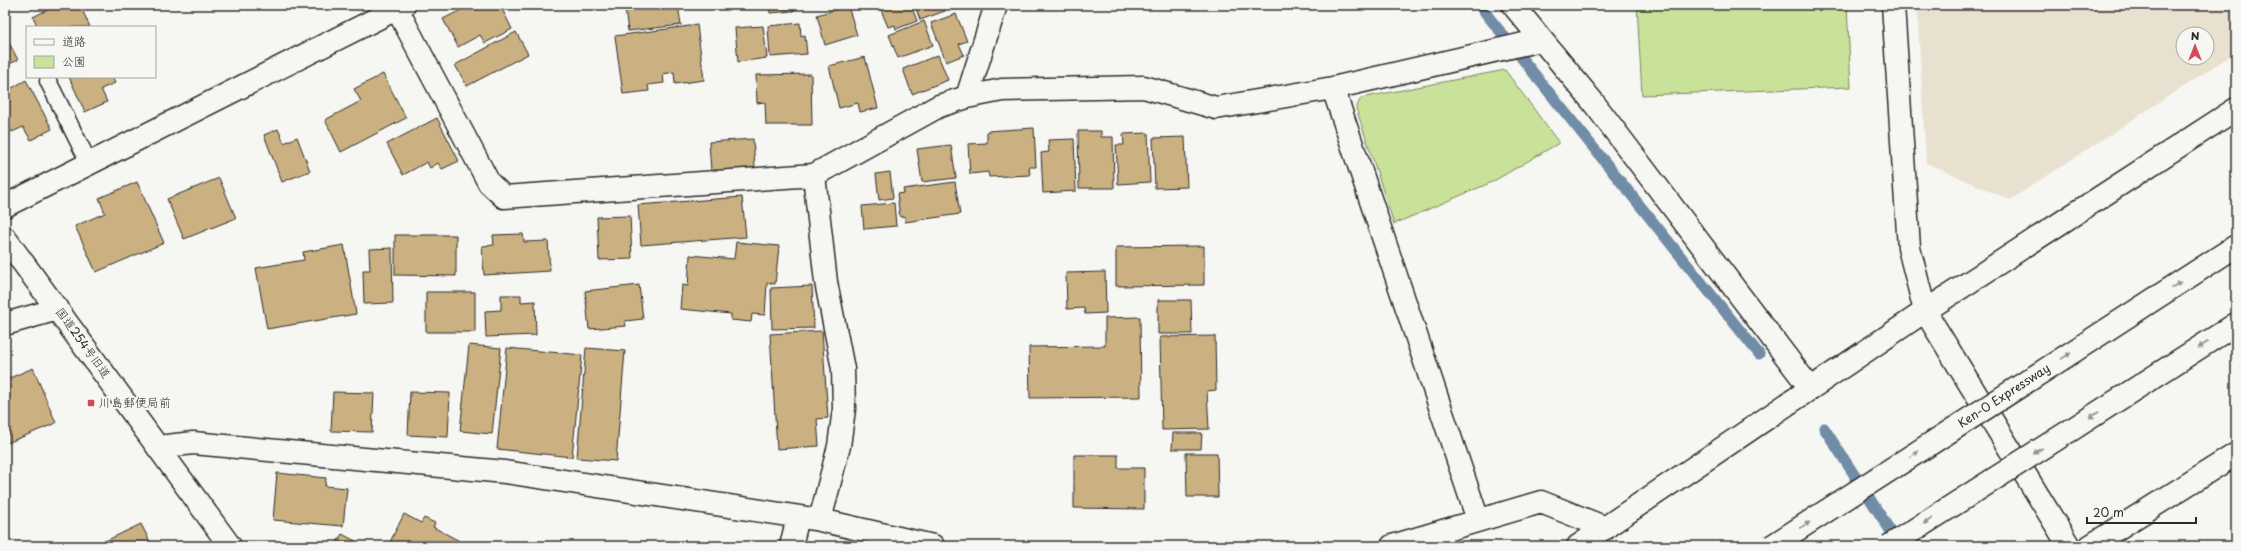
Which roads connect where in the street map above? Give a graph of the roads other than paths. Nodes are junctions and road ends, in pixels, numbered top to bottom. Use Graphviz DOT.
graph roads {
  1 [pos="996,5"];
  2 [pos="1514,5"];
  3 [pos="1894,5"];
  4 [pos="400,7"];
  5 [pos="1541,40"];
  6 [pos="48,81"];
  7 [pos="1333,88"];
  8 [pos="967,97"];
  9 [pos="2236,109"];
  10 [pos="89,163"];
  11 [pos="814,175"];
  12 [pos="5,206"];
  13 [pos="5,238"];
  14 [pos="2236,246"];
  15 [pos="58,309"];
  16 [pos="1925,311"];
  17 [pos="5,324"];
  18 [pos="2236,324"];
  19 [pos="1810,388"];
  20 [pos="158,447"];
  21 [pos="2236,454"];
  22 [pos="798,517"];
  23 [pos="820,520"];
  24 [pos="1478,520"];
  25 [pos="1606,528"];
  26 [pos="230,546"];
  27 [pos="791,546"];
  28 [pos="933,546"];
  29 [pos="1392,546"];
  30 [pos="1578,546"];
  31 [pos="1772,546"];
  32 [pos="1889,546"];
  33 [pos="2069,546"];
  34 [pos="2090,546"];
  1 -- 8 [label="main road"];
  2 -- 5 [label="main road"];
  3 -- 16 [label="main road"];
  4 -- 10 [label="main road"];
  4 -- 11 [label="main road"];
  5 -- 7 [label="main road"];
  5 -- 19 [label="main road"];
  6 -- 10 [label="lane"];
  7 -- 8 [label="main road"];
  7 -- 24 [label="main road"];
  8 -- 11 [label="main road"];
  9 -- 16 [label="main road"];
  10 -- 12 [label="main road"];
  11 -- 23 [label="main road"];
  13 -- 15 [label="main road, 国道254号旧道"];
  31 -- 14 [label="main road, Ken-O Expressway, one-way, bridge"];
  15 -- 17 [label="main road"];
  15 -- 20 [label="main road, 国道254号旧道"];
  16 -- 19 [label="main road"];
  16 -- 33 [label="main road"];
  18 -- 32 [label="main road, one-way, bridge"];
  19 -- 25 [label="main road"];
  20 -- 22 [label="main road"];
  20 -- 26 [label="main road, 国道254号旧道"];
  21 -- 34 [label="main road"];
  22 -- 23 [label="main road"];
  22 -- 27 [label="main road"];
  23 -- 28 [label="main road"];
  24 -- 25 [label="main road"];
  24 -- 29 [label="main road"];
  25 -- 30 [label="main road"];
}
